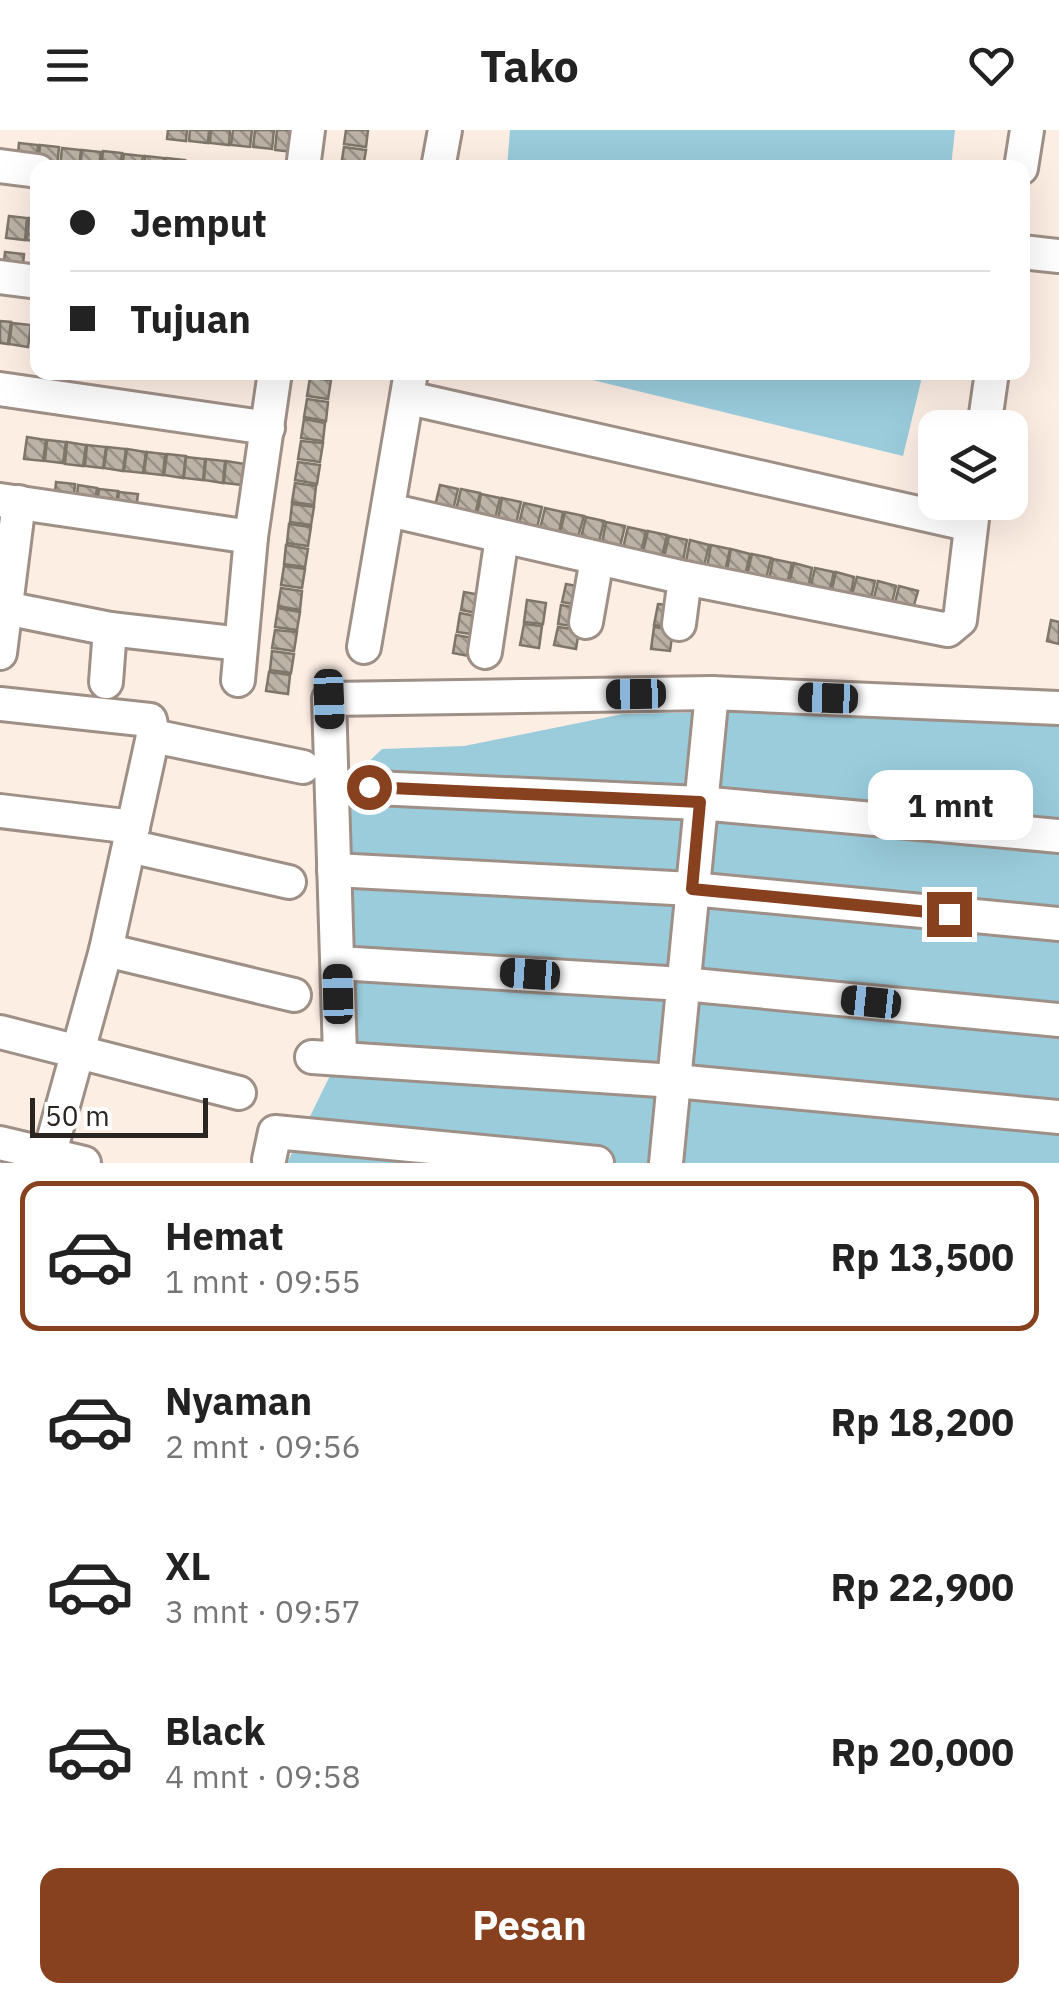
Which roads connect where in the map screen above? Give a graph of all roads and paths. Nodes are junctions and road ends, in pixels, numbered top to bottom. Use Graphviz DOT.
graph roads {
  1 [pos="308,130"];
  2 [pos="444,130"];
  3 [pos="1026,130"];
  4 [pos="304,160"];
  5 [pos="439,160"];
  6 [pos="1022,160"];
  7 [pos="0,166"];
  8 [pos="30,170"];
  9 [pos="1030,253"];
  10 [pos="1059,256"];
  11 [pos="0,276"];
  12 [pos="30,281"];
  13 [pos="274,380"];
  14 [pos="991,380"];
  15 [pos="410,385"];
  16 [pos="0,388"];
  17 [pos="987,410"];
  18 [pos="268,428"];
  19 [pos="10,501"];
  20 [pos="918,501"];
  21 [pos="388,510"];
  22 [pos="972,520"];
  23 [pos="251,536"];
  24 [pos="502,537"];
  25 [pos="596,559"];
  26 [pos="685,578"];
  27 [pos="2,607"];
  28 [pos="586,622"];
  29 [pos="680,624"];
  30 [pos="110,629"];
  31 [pos="241,644"];
  32 [pos="364,647"];
  33 [pos="486,652"];
  34 [pos="0,653"];
  35 [pos="238,680"];
  36 [pos="106,682"];
  37 [pos="712,693"];
  38 [pos="0,704"];
  39 [pos="1059,708"];
  40 [pos="153,736"];
  41 [pos="303,766"];
  42 [pos="332,786"];
  43 [pos="700,802"];
  44 [pos="0,811"];
  45 [pos="131,836"];
  46 [pos="1059,836"];
  47 [pos="334,870"];
  48 [pos="288,882"];
  49 [pos="692,889"];
  50 [pos="1059,924"];
  51 [pos="106,950"];
  52 [pos="338,962"];
  53 [pos="684,984"];
  54 [pos="294,995"];
  55 [pos="1059,1020"];
  56 [pos="0,1032"];
  57 [pos="79,1050"];
  58 [pos="675,1082"];
  59 [pos="238,1093"];
  60 [pos="1059,1118"];
  61 [pos="0,1142"];
  62 [pos="48,1159"];
  63 [pos="269,1160"];
  64 [pos="84,1163"];
  65 [pos="597,1163"];
  66 [pos="666,1163"];
  1 -- 4 [label="street"];
  2 -- 5 [label="street"];
  3 -- 6 [label="street"];
  7 -- 8 [label="street"];
  9 -- 10 [label="street"];
  11 -- 12 [label="street"];
  13 -- 18 [label="street"];
  14 -- 17 [label="street"];
  15 -- 20 [label="street"];
  15 -- 21 [label="street"];
  16 -- 18 [label="street"];
  18 -- 23 [label="street"];
  19 -- 23 [label="street"];
  19 -- 27 [label="street"];
  21 -- 24 [label="street"];
  21 -- 32 [label="street"];
  22 -- 26 [label="street"];
  23 -- 31 [label="street"];
  24 -- 25 [label="street"];
  24 -- 33 [label="street"];
  25 -- 26 [label="street"];
  25 -- 28 [label="street"];
  26 -- 29 [label="street"];
  27 -- 30 [label="street"];
  27 -- 34 [label="street"];
  30 -- 31 [label="street"];
  30 -- 36 [label="street"];
  31 -- 35 [label="street"];
  37 -- 39 [label="street"];
  37 -- 42 [label="street"];
  37 -- 43 [label="street"];
  38 -- 40 [label="street"];
  40 -- 41 [label="street"];
  40 -- 45 [label="street"];
  42 -- 43 [label="street"];
  42 -- 47 [label="street"];
  43 -- 46 [label="street"];
  43 -- 49 [label="street"];
  44 -- 45 [label="street"];
  45 -- 48 [label="street"];
  45 -- 51 [label="street"];
  47 -- 49 [label="street"];
  47 -- 52 [label="street"];
  49 -- 50 [label="street"];
  49 -- 53 [label="street"];
  51 -- 54 [label="street"];
  51 -- 57 [label="street"];
  52 -- 53 [label="street"];
  52 -- 58 [label="street"];
  53 -- 55 [label="street"];
  53 -- 58 [label="street"];
  56 -- 57 [label="street"];
  57 -- 59 [label="street"];
  57 -- 62 [label="street"];
  58 -- 60 [label="street"];
  58 -- 66 [label="street"];
  61 -- 62 [label="street"];
  62 -- 64 [label="street"];
  63 -- 65 [label="street"];
}
